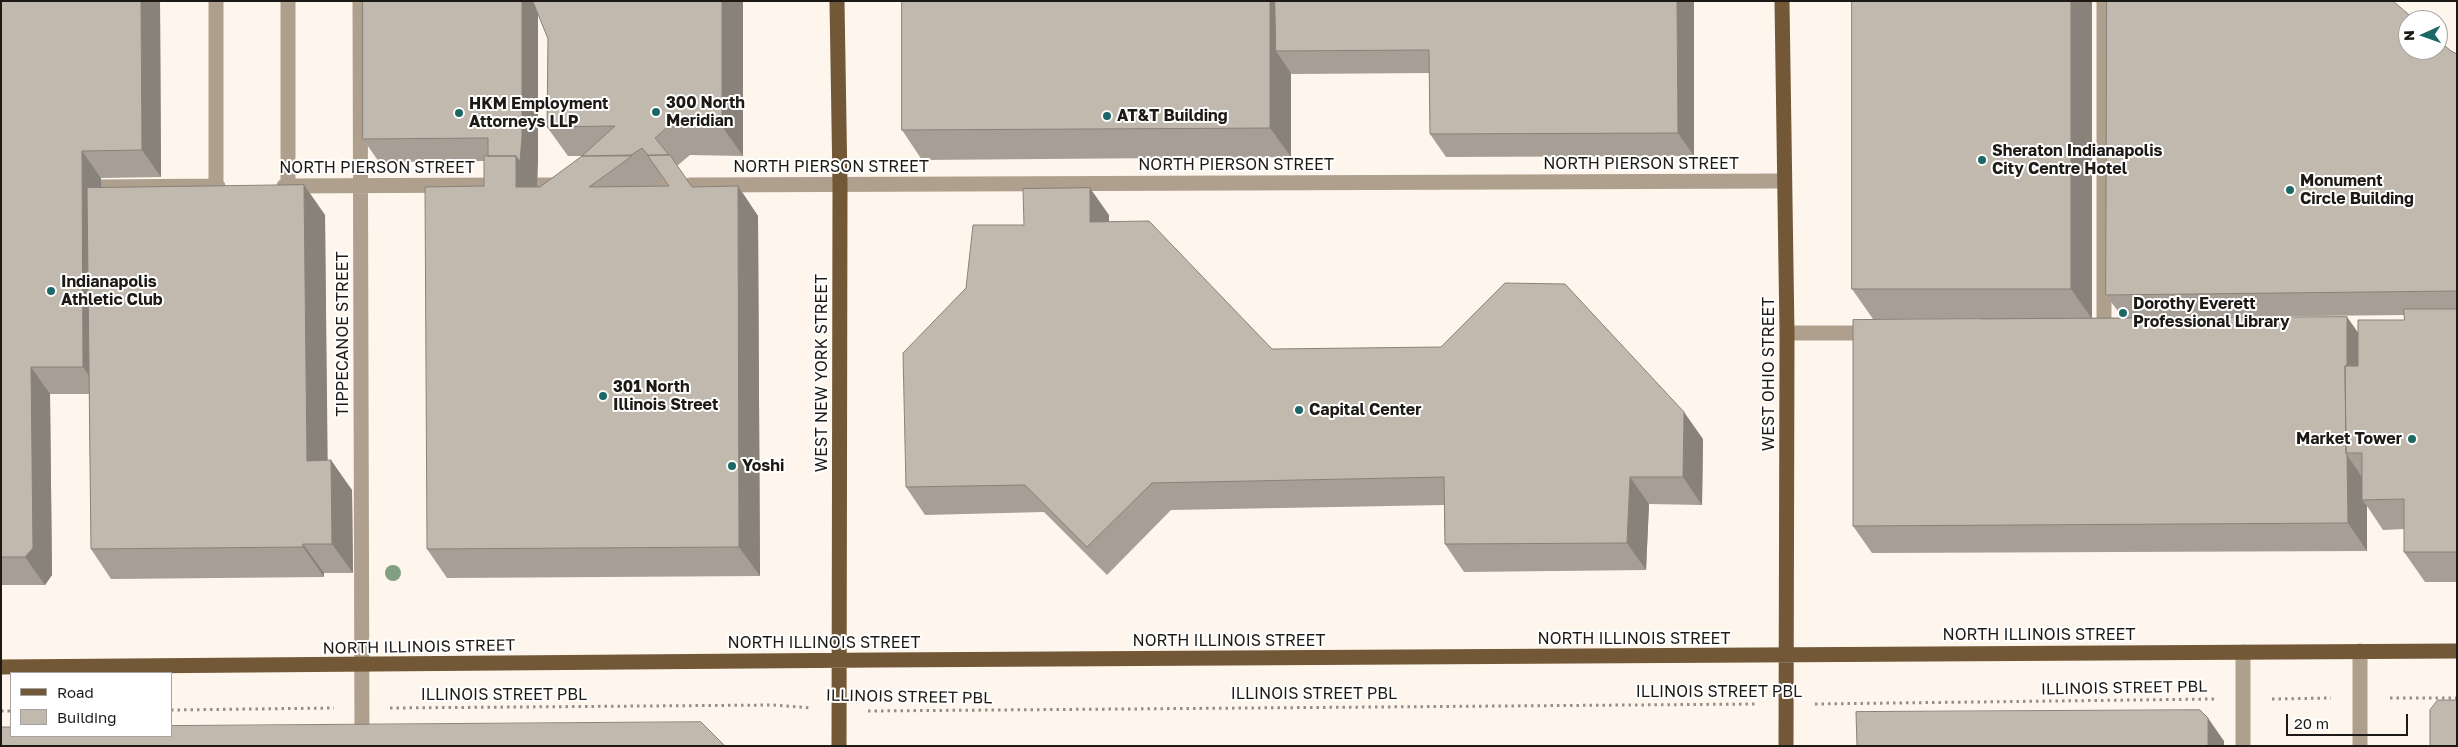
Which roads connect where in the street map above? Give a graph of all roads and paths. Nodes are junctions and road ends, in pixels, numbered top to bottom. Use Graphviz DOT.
graph roads {
  1 [pos="216,1"];
  2 [pos="288,1"];
  3 [pos="360,1"];
  4 [pos="837,1"];
  5 [pos="1782,1"];
  6 [pos="2104,1"];
  7 [pos="1783,181"];
  8 [pos="504,185"];
  9 [pos="537,185"];
  10 [pos="574,185"];
  11 [pos="652,185"];
  12 [pos="669,185"];
  13 [pos="690,185"];
  14 [pos="840,185"];
  15 [pos="216,186"];
  16 [pos="234,186"];
  17 [pos="270,186"];
  18 [pos="288,186"];
  19 [pos="360,186"];
  20 [pos="100,187"];
  21 [pos="2085,332"];
  22 [pos="2104,332"];
  23 [pos="2124,332"];
  24 [pos="1787,333"];
  25 [pos="1891,333"];
  26 [pos="2360,651"];
  27 [pos="2457,651"];
  28 [pos="2243,652"];
  29 [pos="1786,655"];
  30 [pos="839,660"];
  31 [pos="363,666"];
  32 [pos="1,668"];
  33 [pos="2359,698"];
  34 [pos="2457,698"];
  35 [pos="2243,699"];
  36 [pos="1786,705"];
  37 [pos="363,708"];
  38 [pos="172,710"];
  39 [pos="838,710"];
  40 [pos="362,746"];
  41 [pos="839,746"];
  42 [pos="1786,746"];
  43 [pos="2243,746"];
  44 [pos="2360,746"];
  1 -- 15 [label="lane"];
  2 -- 18 [label="lane"];
  3 -- 19 [label="lane, TIPPECANOE STREET"];
  4 -- 14 [label="main road, WEST NEW YORK STREET"];
  5 -- 7 [label="main road, WEST OHIO STREET"];
  6 -- 22 [label="lane"];
  7 -- 14 [label="lane, NORTH PIERSON STREET"];
  7 -- 24 [label="main road, WEST OHIO STREET"];
  8 -- 19 [label="lane, NORTH PIERSON STREET"];
  9 -- 10 [label="lane"];
  11 -- 12 [label="lane"];
  13 -- 14 [label="lane, NORTH PIERSON STREET"];
  14 -- 30 [label="main road, WEST NEW YORK STREET"];
  15 -- 16 [label="lane"];
  15 -- 20 [label="lane"];
  17 -- 18 [label="lane, NORTH PIERSON STREET"];
  18 -- 19 [label="lane, NORTH PIERSON STREET"];
  19 -- 31 [label="lane, TIPPECANOE STREET"];
  21 -- 22 [label="lane"];
  22 -- 23 [label="lane"];
  24 -- 25 [label="lane"];
  24 -- 29 [label="main road, WEST OHIO STREET"];
  26 -- 27 [label="main road, NORTH ILLINOIS STREET"];
  26 -- 28 [label="main road, NORTH ILLINOIS STREET"];
  26 -- 33 [label="lane"];
  28 -- 29 [label="main road, NORTH ILLINOIS STREET"];
  28 -- 35 [label="lane"];
  29 -- 30 [label="main road, NORTH ILLINOIS STREET"];
  29 -- 36 [label="main road, WEST OHIO STREET"];
  30 -- 31 [label="main road, NORTH ILLINOIS STREET"];
  30 -- 39 [label="main road, WEST NEW YORK STREET"];
  31 -- 32 [label="main road, NORTH ILLINOIS STREET"];
  31 -- 37 [label="lane, TIPPECANOE STREET"];
  33 -- 34 [label="path, ILLINOIS STREET PBL"];
  33 -- 35 [label="path, ILLINOIS STREET PBL"];
  33 -- 44 [label="lane"];
  35 -- 36 [label="path, ILLINOIS STREET PBL"];
  35 -- 43 [label="lane"];
  36 -- 39 [label="path, ILLINOIS STREET PBL"];
  36 -- 42 [label="main road, WEST OHIO STREET"];
  37 -- 38 [label="path, ILLINOIS STREET PBL"];
  37 -- 39 [label="path, ILLINOIS STREET PBL"];
  37 -- 40 [label="lane, TIPPECANOE STREET"];
  39 -- 41 [label="main road, WEST NEW YORK STREET"];
}
